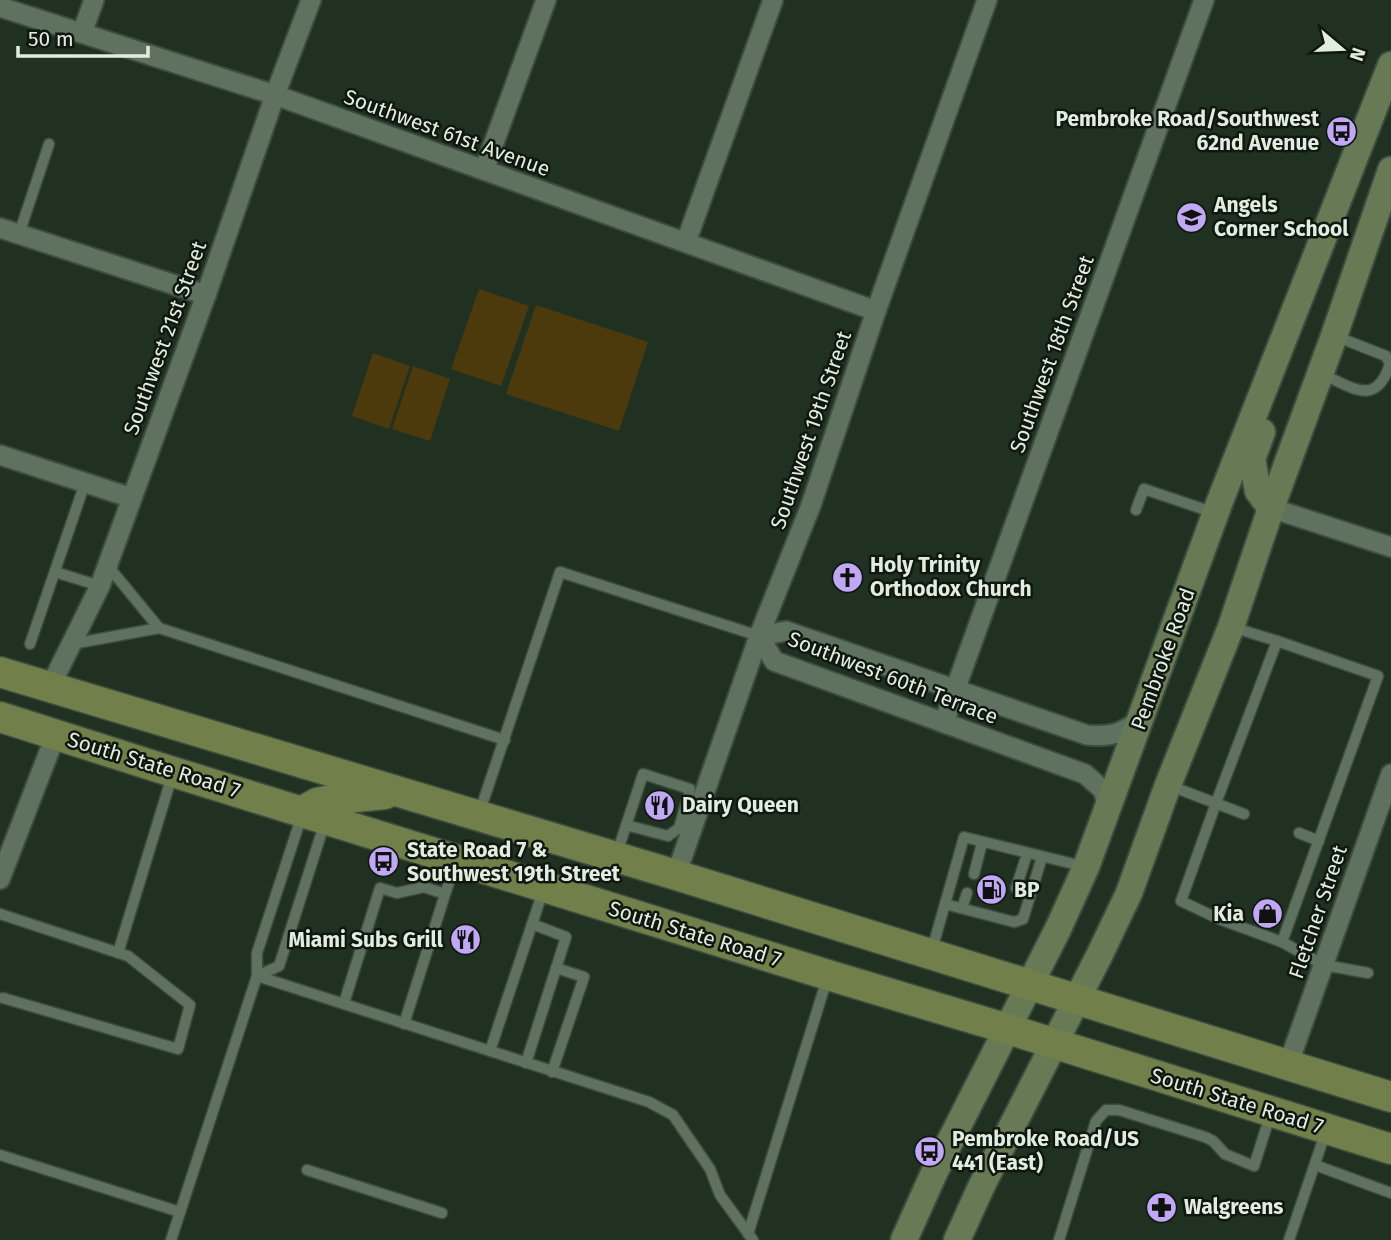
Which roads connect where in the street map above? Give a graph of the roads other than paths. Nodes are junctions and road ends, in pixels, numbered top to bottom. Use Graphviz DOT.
graph roads {
  1 [pos="94,0"];
  2 [pos="311,0"];
  3 [pos="546,0"];
  4 [pos="773,0"];
  5 [pos="987,0"];
  6 [pos="1204,0"];
  7 [pos="0,6"];
  8 [pos="82,33"];
  9 [pos="1391,65"];
  10 [pos="275,95"];
  11 [pos="49,144"];
  12 [pos="484,170"];
  13 [pos="1391,170"];
  14 [pos="0,228"];
  15 [pos="19,234"];
  16 [pos="686,243"];
  17 [pos="1315,258"];
  18 [pos="206,296"];
  19 [pos="876,311"];
  20 [pos="1334,336"];
  21 [pos="1320,374"];
  22 [pos="0,455"];
  23 [pos="85,483"];
  24 [pos="132,498"];
  25 [pos="1271,508"];
  26 [pos="1136,510"];
  27 [pos="1215,514"];
  28 [pos="1391,547"];
  29 [pos="108,565"];
  30 [pos="54,572"];
  31 [pos="100,586"];
  32 [pos="1231,627"];
  33 [pos="159,628"];
  34 [pos="759,636"];
  35 [pos="1278,641"];
  36 [pos="30,644"];
  37 [pos="72,644"];
  38 [pos="0,672"];
  39 [pos="50,687"];
  40 [pos="955,690"];
  41 [pos="0,708"];
  42 [pos="128,711"];
  43 [pos="0,717"];
  44 [pos="1141,719"];
  45 [pos="944,723"];
  46 [pos="56,734"];
  47 [pos="505,740"];
  48 [pos="173,772"];
  49 [pos="1391,774"];
  50 [pos="1168,785"];
  51 [pos="399,792"];
  52 [pos="1216,803"];
  53 [pos="692,806"];
  54 [pos="1108,807"];
  55 [pos="1244,814"];
  56 [pos="315,815"];
  57 [pos="478,816"];
  58 [pos="626,825"];
  59 [pos="1299,833"];
  60 [pos="1319,841"];
  61 [pos="982,843"];
  62 [pos="1027,854"];
  63 [pos="616,857"];
  64 [pos="1042,857"];
  65 [pos="456,859"];
  66 [pos="1086,867"];
  67 [pos="974,873"];
  68 [pos="676,875"];
  69 [pos="0,879"];
  70 [pos="545,887"];
  71 [pos="1016,888"];
  72 [pos="445,894"];
  73 [pos="967,894"];
  74 [pos="945,904"];
  75 [pos="1009,907"];
  76 [pos="962,908"];
  77 [pos="0,914"];
  78 [pos="1006,920"];
  79 [pos="532,924"];
  80 [pos="1282,942"];
  81 [pos="118,953"];
  82 [pos="931,955"];
  83 [pos="1324,965"];
  84 [pos="556,968"];
  85 [pos="1368,973"];
  86 [pos="257,975"];
  87 [pos="828,975"];
  88 [pos="1029,986"];
  89 [pos="3,998"];
  90 [pos="1076,1000"];
  91 [pos="344,1003"];
  92 [pos="404,1024"];
  93 [pos="1007,1029"];
  94 [pos="1054,1044"];
  95 [pos="490,1051"];
  96 [pos="526,1063"];
  97 [pos="1288,1065"];
  98 [pos="552,1072"];
  99 [pos="1391,1097"];
  100 [pos="1271,1112"];
  101 [pos="1327,1129"];
  102 [pos="1391,1149"];
  103 [pos="0,1155"];
  104 [pos="1315,1165"];
  105 [pos="307,1170"];
  106 [pos="1391,1193"];
  107 [pos="180,1212"];
  108 [pos="442,1213"];
  109 [pos="751,1237"];
  110 [pos="171,1240"];
  111 [pos="904,1240"];
  112 [pos="957,1240"];
  113 [pos="1059,1240"];
  114 [pos="1289,1240"];
  1 -- 8 [label="street"];
  2 -- 10 [label="street, Southwest 21st Street"];
  3 -- 12 [label="street"];
  4 -- 16 [label="street"];
  5 -- 19 [label="street, Southwest 19th Street"];
  6 -- 40 [label="street, Southwest 18th Street"];
  7 -- 8 [label="street, Southwest 61st Avenue"];
  8 -- 10 [label="street, Southwest 61st Avenue"];
  9 -- 17 [label="main road, Pembroke Road"];
  10 -- 12 [label="street, Southwest 61st Avenue"];
  10 -- 18 [label="street, Southwest 21st Street"];
  11 -- 15 [label="lane"];
  12 -- 16 [label="street, Southwest 61st Avenue"];
  13 -- 20 [label="main road"];
  14 -- 15 [label="street"];
  15 -- 18 [label="street"];
  16 -- 19 [label="street, Southwest 61st Avenue"];
  17 -- 25 [label="main road"];
  17 -- 27 [label="main road, Pembroke Road"];
  18 -- 24 [label="street, Southwest 21st Street"];
  19 -- 34 [label="street, Southwest 19th Street"];
  20 -- 21 [label="main road"];
  20 -- 21 [label="lane"];
  21 -- 25 [label="main road"];
  22 -- 23 [label="street"];
  23 -- 24 [label="street"];
  23 -- 30 [label="lane"];
  24 -- 29 [label="street, Southwest 21st Street"];
  25 -- 28 [label="street"];
  25 -- 32 [label="main road"];
  26 -- 27 [label="lane"];
  27 -- 44 [label="main road, Pembroke Road"];
  29 -- 31 [label="street, Southwest 21st Street"];
  29 -- 33 [label="lane"];
  30 -- 31 [label="lane"];
  30 -- 36 [label="lane"];
  31 -- 37 [label="street, Southwest 21st Street"];
  32 -- 35 [label="lane"];
  32 -- 50 [label="main road"];
  33 -- 37 [label="lane"];
  33 -- 47 [label="lane"];
  34 -- 40 [label="street, Southwest 60th Terrace"];
  34 -- 45 [label="street, Southwest 60th Terrace"];
  34 -- 47 [label="lane"];
  34 -- 53 [label="street, Southwest 19th Street"];
  35 -- 52 [label="lane"];
  35 -- 60 [label="lane"];
  37 -- 39 [label="street, Southwest 21st Street"];
  38 -- 39 [label="main road"];
  39 -- 41 [label="main road"];
  39 -- 42 [label="main road"];
  40 -- 44 [label="street, Southwest 60th Terrace"];
  40 -- 45 [label="street, Southwest 18th Street"];
  42 -- 46 [label="main road"];
  42 -- 51 [label="main road"];
  43 -- 46 [label="main road, South State Road 7"];
  44 -- 54 [label="main road, Pembroke Road"];
  45 -- 54 [label="street, Southwest 60th Terrace"];
  46 -- 48 [label="main road, South State Road 7"];
  46 -- 69 [label="street"];
  47 -- 57 [label="lane"];
  48 -- 56 [label="main road, South State Road 7"];
  48 -- 81 [label="lane"];
  49 -- 83 [label="street, Fletcher Street"];
  50 -- 52 [label="lane"];
  50 -- 90 [label="main road"];
  51 -- 56 [label="main road"];
  51 -- 57 [label="main road"];
  52 -- 55 [label="lane"];
  52 -- 80 [label="lane"];
  53 -- 58 [label="lane"];
  53 -- 58 [label="lane"];
  53 -- 68 [label="street, Southwest 19th Street"];
  54 -- 66 [label="main road, Pembroke Road"];
  56 -- 65 [label="main road, South State Road 7"];
  56 -- 86 [label="lane"];
  56 -- 86 [label="lane"];
  57 -- 63 [label="main road"];
  58 -- 63 [label="lane"];
  59 -- 60 [label="lane"];
  60 -- 80 [label="lane"];
  61 -- 62 [label="lane"];
  61 -- 67 [label="lane"];
  61 -- 74 [label="lane"];
  62 -- 64 [label="lane"];
  62 -- 71 [label="lane"];
  63 -- 68 [label="main road"];
  64 -- 66 [label="lane"];
  64 -- 78 [label="lane"];
  65 -- 70 [label="main road, South State Road 7"];
  65 -- 72 [label="lane"];
  66 -- 88 [label="main road, Pembroke Road"];
  68 -- 82 [label="main road"];
  70 -- 79 [label="lane"];
  70 -- 87 [label="main road, South State Road 7"];
  72 -- 91 [label="lane"];
  72 -- 92 [label="lane"];
  73 -- 76 [label="lane"];
  74 -- 76 [label="lane"];
  74 -- 82 [label="lane"];
  75 -- 78 [label="lane"];
  76 -- 78 [label="lane"];
  77 -- 81 [label="lane"];
  79 -- 84 [label="lane"];
  79 -- 95 [label="lane"];
  80 -- 83 [label="lane"];
  81 -- 89 [label="lane"];
  82 -- 88 [label="main road"];
  83 -- 85 [label="lane"];
  83 -- 97 [label="street, Fletcher Street"];
  84 -- 96 [label="lane"];
  84 -- 98 [label="lane"];
  86 -- 91 [label="lane"];
  86 -- 107 [label="lane"];
  87 -- 93 [label="main road, South State Road 7"];
  87 -- 109 [label="lane"];
  88 -- 90 [label="main road"];
  88 -- 93 [label="main road, Pembroke Road"];
  90 -- 94 [label="main road"];
  90 -- 97 [label="main road"];
  91 -- 92 [label="lane"];
  92 -- 95 [label="lane"];
  93 -- 94 [label="main road, South State Road 7"];
  93 -- 111 [label="main road, Pembroke Road"];
  94 -- 100 [label="main road, South State Road 7"];
  94 -- 112 [label="main road"];
  95 -- 96 [label="lane"];
  96 -- 98 [label="lane"];
  97 -- 99 [label="main road"];
  98 -- 109 [label="lane"];
  100 -- 101 [label="main road, South State Road 7"];
  100 -- 113 [label="lane"];
  101 -- 102 [label="main road, South State Road 7"];
  101 -- 104 [label="lane"];
  103 -- 107 [label="lane"];
  104 -- 106 [label="lane"];
  104 -- 114 [label="lane"];
  105 -- 108 [label="lane"];
  107 -- 110 [label="lane"];
}
